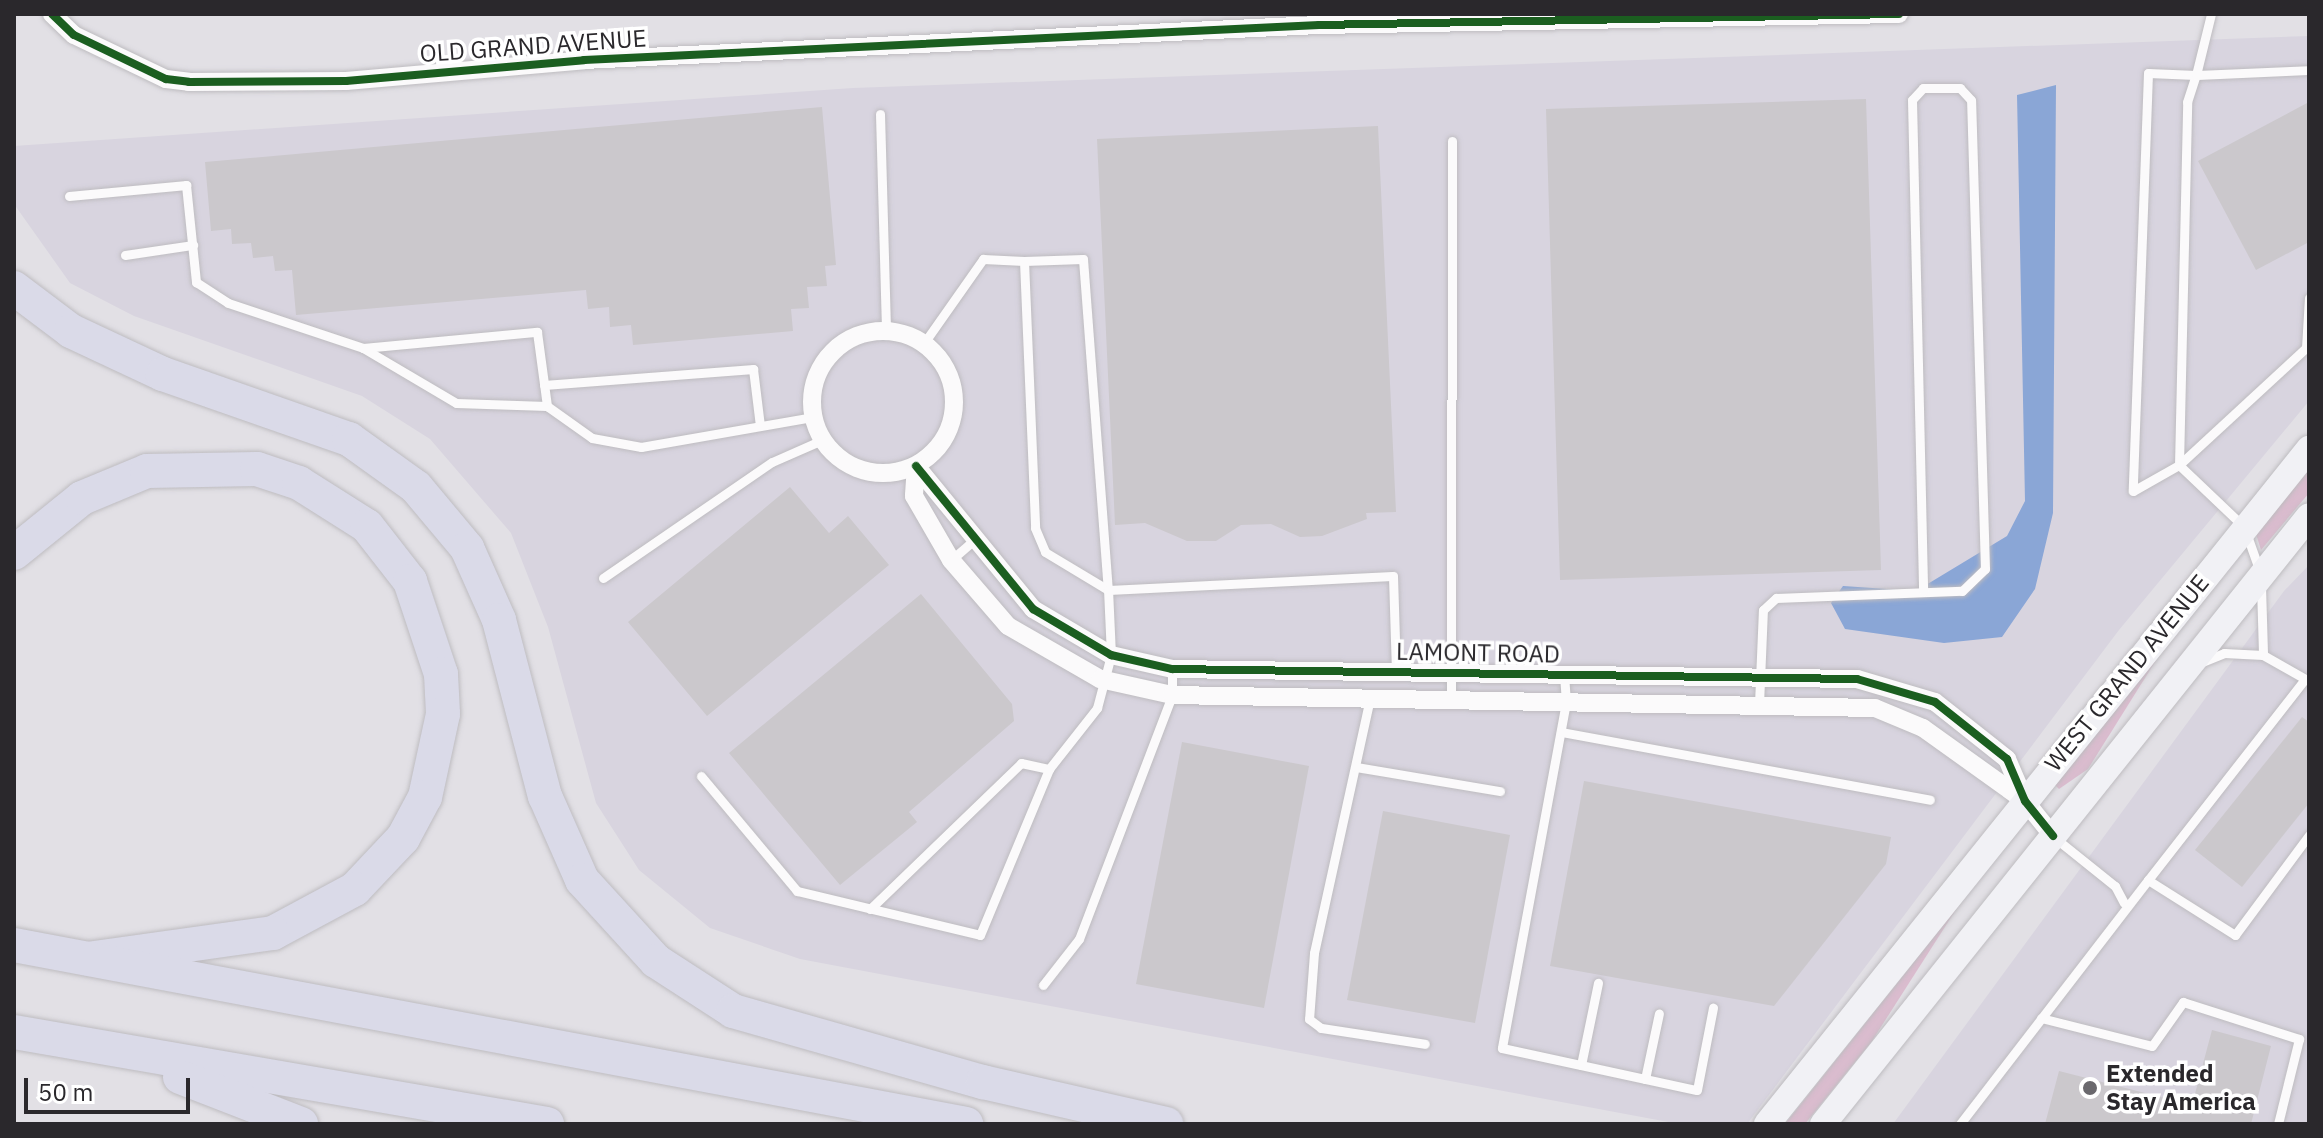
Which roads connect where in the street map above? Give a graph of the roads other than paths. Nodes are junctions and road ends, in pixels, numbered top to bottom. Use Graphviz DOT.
graph roads {
  1 [pos="52,14"];
  2 [pos="1890,14"];
  3 [pos="1899,14"];
  4 [pos="2211,14"];
  5 [pos="1318,19"];
  6 [pos="2309,70"];
  7 [pos="2196,75"];
  8 [pos="880,114"];
  9 [pos="1452,141"];
  10 [pos="69,196"];
  11 [pos="193,245"];
  12 [pos="125,255"];
  13 [pos="1024,261"];
  14 [pos="14,288"];
  15 [pos="2309,298"];
  16 [pos="886,331"];
  17 [pos="924,343"];
  18 [pos="2307,346"];
  19 [pos="363,348"];
  20 [pos="544,385"];
  21 [pos="547,406"];
  22 [pos="813,417"];
  23 [pos="760,426"];
  24 [pos="822,440"];
  25 [pos="2309,449"];
  26 [pos="2179,465"];
  27 [pos="916,466"];
  28 [pos="2309,516"];
  29 [pos="2244,527"];
  30 [pos="974,540"];
  31 [pos="14,553"];
  32 [pos="951,560"];
  33 [pos="2261,575"];
  34 [pos="603,578"];
  35 [pos="1108,590"];
  36 [pos="1923,592"];
  37 [pos="1111,655"];
  38 [pos="2263,655"];
  39 [pos="2189,667"];
  40 [pos="1172,669"];
  41 [pos="1396,672"];
  42 [pos="1453,672"];
  43 [pos="1564,674"];
  44 [pos="1760,677"];
  45 [pos="1100,679"];
  46 [pos="2306,680"];
  47 [pos="1172,695"];
  48 [pos="1370,698"];
  49 [pos="1451,699"];
  50 [pos="1566,702"];
  51 [pos="1759,704"];
  52 [pos="1561,732"];
  53 [pos="1356,767"];
  54 [pos="1049,769"];
  55 [pos="701,776"];
  56 [pos="1500,791"];
  57 [pos="1930,800"];
  58 [pos="2025,801"];
  59 [pos="2309,835"];
  60 [pos="2053,836"];
  61 [pos="2148,880"];
  62 [pos="2124,903"];
  63 [pos="870,909"];
  64 [pos="14,945"];
  65 [pos="89,959"];
  66 [pos="1598,983"];
  67 [pos="1043,985"];
  68 [pos="1713,1008"];
  69 [pos="1659,1013"];
  70 [pos="2041,1018"];
  71 [pos="14,1032"];
  72 [pos="1425,1044"];
  73 [pos="93,1046"];
  74 [pos="1581,1065"];
  75 [pos="1645,1079"];
  76 [pos="301,1124"];
  77 [pos="547,1124"];
  78 [pos="966,1124"];
  79 [pos="1166,1124"];
  80 [pos="1767,1124"];
  81 [pos="1823,1124"];
  82 [pos="1960,1124"];
  83 [pos="2278,1124"];
  1 -- 5 [label="street, OLD GRAND AVENUE"];
  2 -- 3 [label="street, OLD GRAND AVENUE"];
  2 -- 5 [label="street, OLD GRAND AVENUE"];
  4 -- 7 [label="lane"];
  6 -- 7 [label="lane"];
  7 -- 26 [label="lane"];
  7 -- 26 [label="lane"];
  8 -- 16 [label="lane"];
  9 -- 42 [label="lane"];
  10 -- 11 [label="lane"];
  11 -- 12 [label="lane"];
  11 -- 19 [label="lane"];
  13 -- 17 [label="lane"];
  13 -- 35 [label="lane"];
  13 -- 35 [label="lane"];
  14 -- 79 [label="highway"];
  15 -- 18 [label="lane"];
  16 -- 17 [label="street"];
  16 -- 22 [label="street"];
  17 -- 27 [label="street"];
  18 -- 26 [label="lane"];
  19 -- 20 [label="lane"];
  19 -- 21 [label="lane"];
  20 -- 21 [label="lane"];
  20 -- 23 [label="lane"];
  21 -- 23 [label="lane"];
  22 -- 23 [label="lane"];
  22 -- 24 [label="street"];
  24 -- 27 [label="street"];
  24 -- 34 [label="lane"];
  25 -- 29 [label="main road, WEST GRAND AVENUE"];
  26 -- 29 [label="lane"];
  27 -- 30 [label="street, LAMONT ROAD"];
  27 -- 32 [label="street, LAMONT ROAD"];
  28 -- 33 [label="main road, WEST GRAND AVENUE"];
  29 -- 33 [label="lane"];
  29 -- 58 [label="main road, WEST GRAND AVENUE"];
  30 -- 32 [label="lane"];
  30 -- 37 [label="street, LAMONT ROAD"];
  31 -- 65 [label="highway"];
  32 -- 45 [label="street, LAMONT ROAD"];
  33 -- 38 [label="lane"];
  33 -- 39 [label="main road, WEST GRAND AVENUE"];
  35 -- 37 [label="lane"];
  35 -- 41 [label="lane"];
  36 -- 36 [label="lane"];
  36 -- 44 [label="lane"];
  37 -- 40 [label="street, LAMONT ROAD"];
  37 -- 45 [label="lane"];
  38 -- 39 [label="lane"];
  38 -- 46 [label="lane"];
  39 -- 60 [label="main road, WEST GRAND AVENUE"];
  40 -- 41 [label="street, LAMONT ROAD"];
  40 -- 47 [label="lane"];
  41 -- 42 [label="street, LAMONT ROAD"];
  42 -- 43 [label="street, LAMONT ROAD"];
  42 -- 49 [label="lane"];
  43 -- 44 [label="street, LAMONT ROAD"];
  43 -- 50 [label="lane"];
  44 -- 51 [label="lane"];
  44 -- 58 [label="street, LAMONT ROAD"];
  45 -- 47 [label="street, LAMONT ROAD"];
  45 -- 54 [label="lane"];
  46 -- 61 [label="lane"];
  47 -- 48 [label="street, LAMONT ROAD"];
  47 -- 67 [label="lane"];
  48 -- 49 [label="street, LAMONT ROAD"];
  48 -- 53 [label="lane"];
  49 -- 50 [label="street, LAMONT ROAD"];
  50 -- 51 [label="street, LAMONT ROAD"];
  50 -- 52 [label="lane"];
  51 -- 58 [label="street, LAMONT ROAD"];
  52 -- 57 [label="lane"];
  52 -- 74 [label="lane"];
  53 -- 56 [label="lane"];
  53 -- 72 [label="lane"];
  54 -- 63 [label="lane"];
  54 -- 63 [label="lane"];
  55 -- 63 [label="lane"];
  58 -- 60 [label="street, LAMONT ROAD"];
  58 -- 80 [label="main road, WEST GRAND AVENUE"];
  59 -- 61 [label="lane"];
  60 -- 62 [label="lane"];
  60 -- 81 [label="main road, WEST GRAND AVENUE"];
  61 -- 62 [label="lane"];
  62 -- 70 [label="lane"];
  64 -- 65 [label="highway"];
  65 -- 78 [label="highway"];
  66 -- 74 [label="lane"];
  68 -- 75 [label="lane"];
  69 -- 75 [label="lane"];
  70 -- 82 [label="lane"];
  70 -- 83 [label="lane"];
  71 -- 73 [label="highway"];
  73 -- 76 [label="highway"];
  73 -- 77 [label="highway"];
  74 -- 75 [label="lane"];
}
